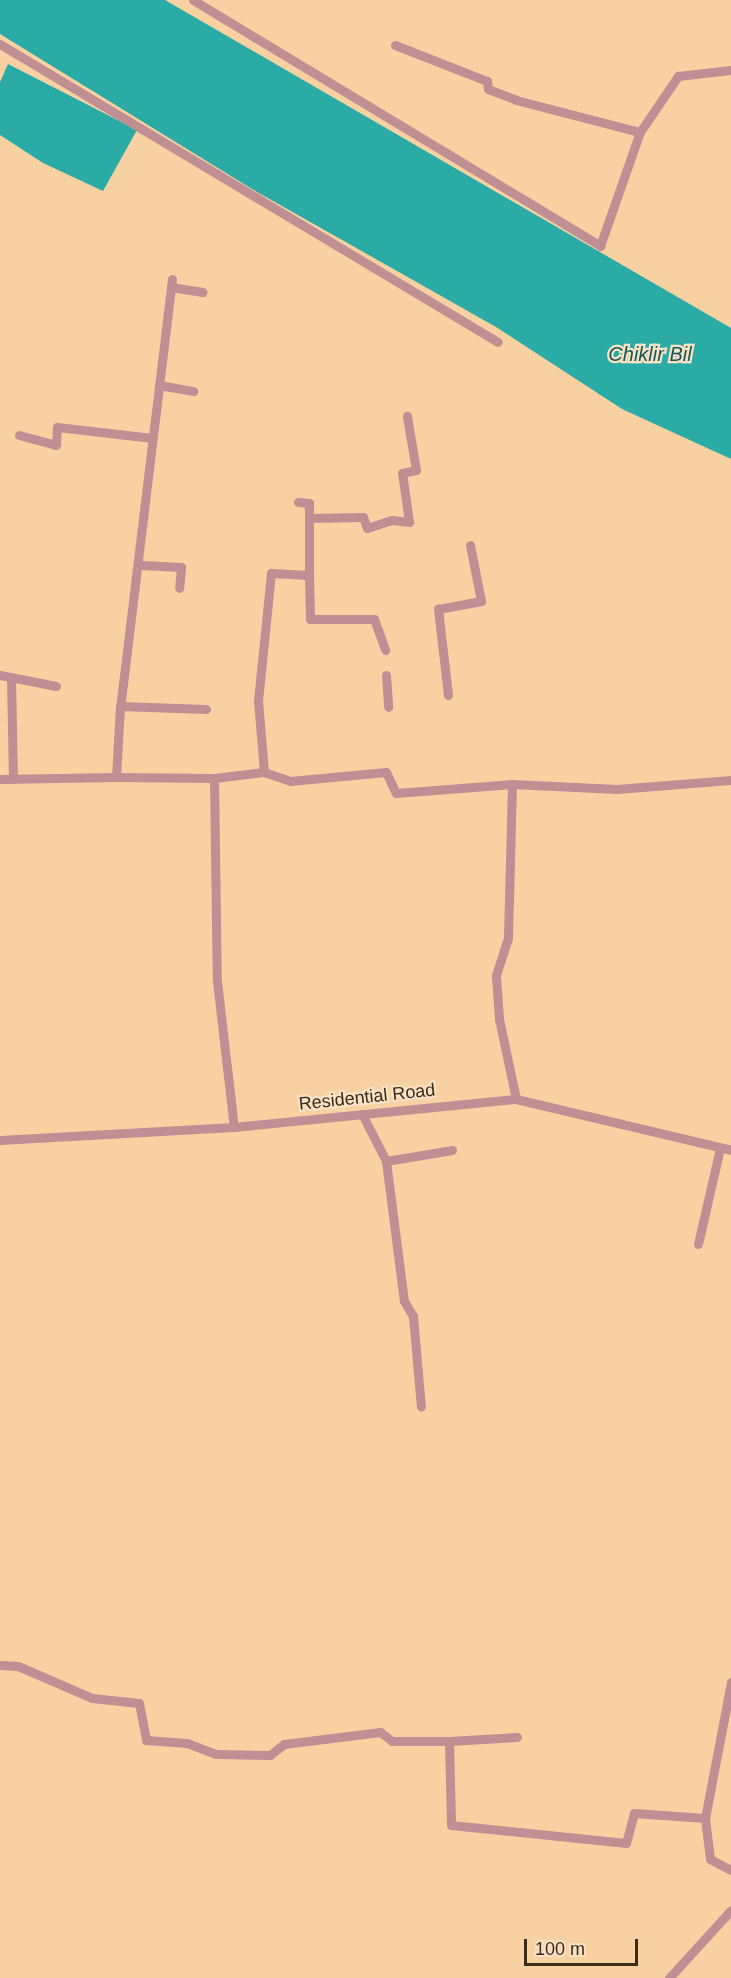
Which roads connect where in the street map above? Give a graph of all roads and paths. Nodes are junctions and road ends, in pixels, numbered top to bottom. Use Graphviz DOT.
graph roads {
  1 [pos="193,0"];
  2 [pos="0,44"];
  3 [pos="395,45"];
  4 [pos="731,70"];
  5 [pos="640,132"];
  6 [pos="204,292"];
  7 [pos="498,342"];
  8 [pos="159,385"];
  9 [pos="193,391"];
  10 [pos="407,416"];
  11 [pos="19,435"];
  12 [pos="152,438"];
  13 [pos="298,502"];
  14 [pos="309,518"];
  15 [pos="470,545"];
  16 [pos="141,565"];
  17 [pos="309,575"];
  18 [pos="179,588"];
  19 [pos="385,650"];
  20 [pos="0,675"];
  21 [pos="386,675"];
  22 [pos="11,677"];
  23 [pos="56,686"];
  24 [pos="448,695"];
  25 [pos="120,706"];
  26 [pos="388,707"];
  27 [pos="206,709"];
  28 [pos="264,772"];
  29 [pos="116,777"];
  30 [pos="214,778"];
  31 [pos="0,779"];
  32 [pos="13,779"];
  33 [pos="731,780"];
  34 [pos="512,784"];
  35 [pos="516,1099"];
  36 [pos="362,1114"];
  37 [pos="234,1127"];
  38 [pos="0,1140"];
  39 [pos="720,1148"];
  40 [pos="452,1150"];
  41 [pos="731,1150"];
  42 [pos="386,1161"];
  43 [pos="698,1244"];
  44 [pos="421,1407"];
  45 [pos="0,1665"];
  46 [pos="731,1682"];
  47 [pos="517,1737"];
  48 [pos="449,1741"];
  49 [pos="705,1818"];
  50 [pos="731,1870"];
  51 [pos="731,1910"];
  52 [pos="669,1978"];
  1 -- 5 [label="street"];
  2 -- 7 [label="street"];
  3 -- 5 [label="street"];
  4 -- 5 [label="street"];
  6 -- 8 [label="street"];
  8 -- 9 [label="street"];
  8 -- 12 [label="street"];
  10 -- 14 [label="street"];
  11 -- 12 [label="street"];
  12 -- 16 [label="street"];
  13 -- 14 [label="street"];
  14 -- 17 [label="street"];
  15 -- 24 [label="street"];
  16 -- 18 [label="street"];
  16 -- 25 [label="street"];
  17 -- 19 [label="street"];
  17 -- 28 [label="street"];
  20 -- 22 [label="street"];
  21 -- 26 [label="street"];
  22 -- 23 [label="street"];
  22 -- 32 [label="street"];
  25 -- 27 [label="street"];
  25 -- 29 [label="street"];
  28 -- 30 [label="street"];
  28 -- 34 [label="street"];
  29 -- 30 [label="street"];
  29 -- 32 [label="street"];
  30 -- 37 [label="street"];
  31 -- 32 [label="street"];
  33 -- 34 [label="street"];
  34 -- 35 [label="street"];
  35 -- 36 [label="street, Residential Road"];
  35 -- 39 [label="street, Residential Road"];
  36 -- 37 [label="street, Residential Road"];
  36 -- 42 [label="street"];
  37 -- 38 [label="street, Residential Road"];
  39 -- 41 [label="street, Residential Road"];
  39 -- 43 [label="street"];
  40 -- 42 [label="street"];
  42 -- 44 [label="street"];
  45 -- 48 [label="street"];
  46 -- 49 [label="street"];
  47 -- 48 [label="street"];
  48 -- 49 [label="street"];
  49 -- 50 [label="street"];
  51 -- 52 [label="street"];
}
